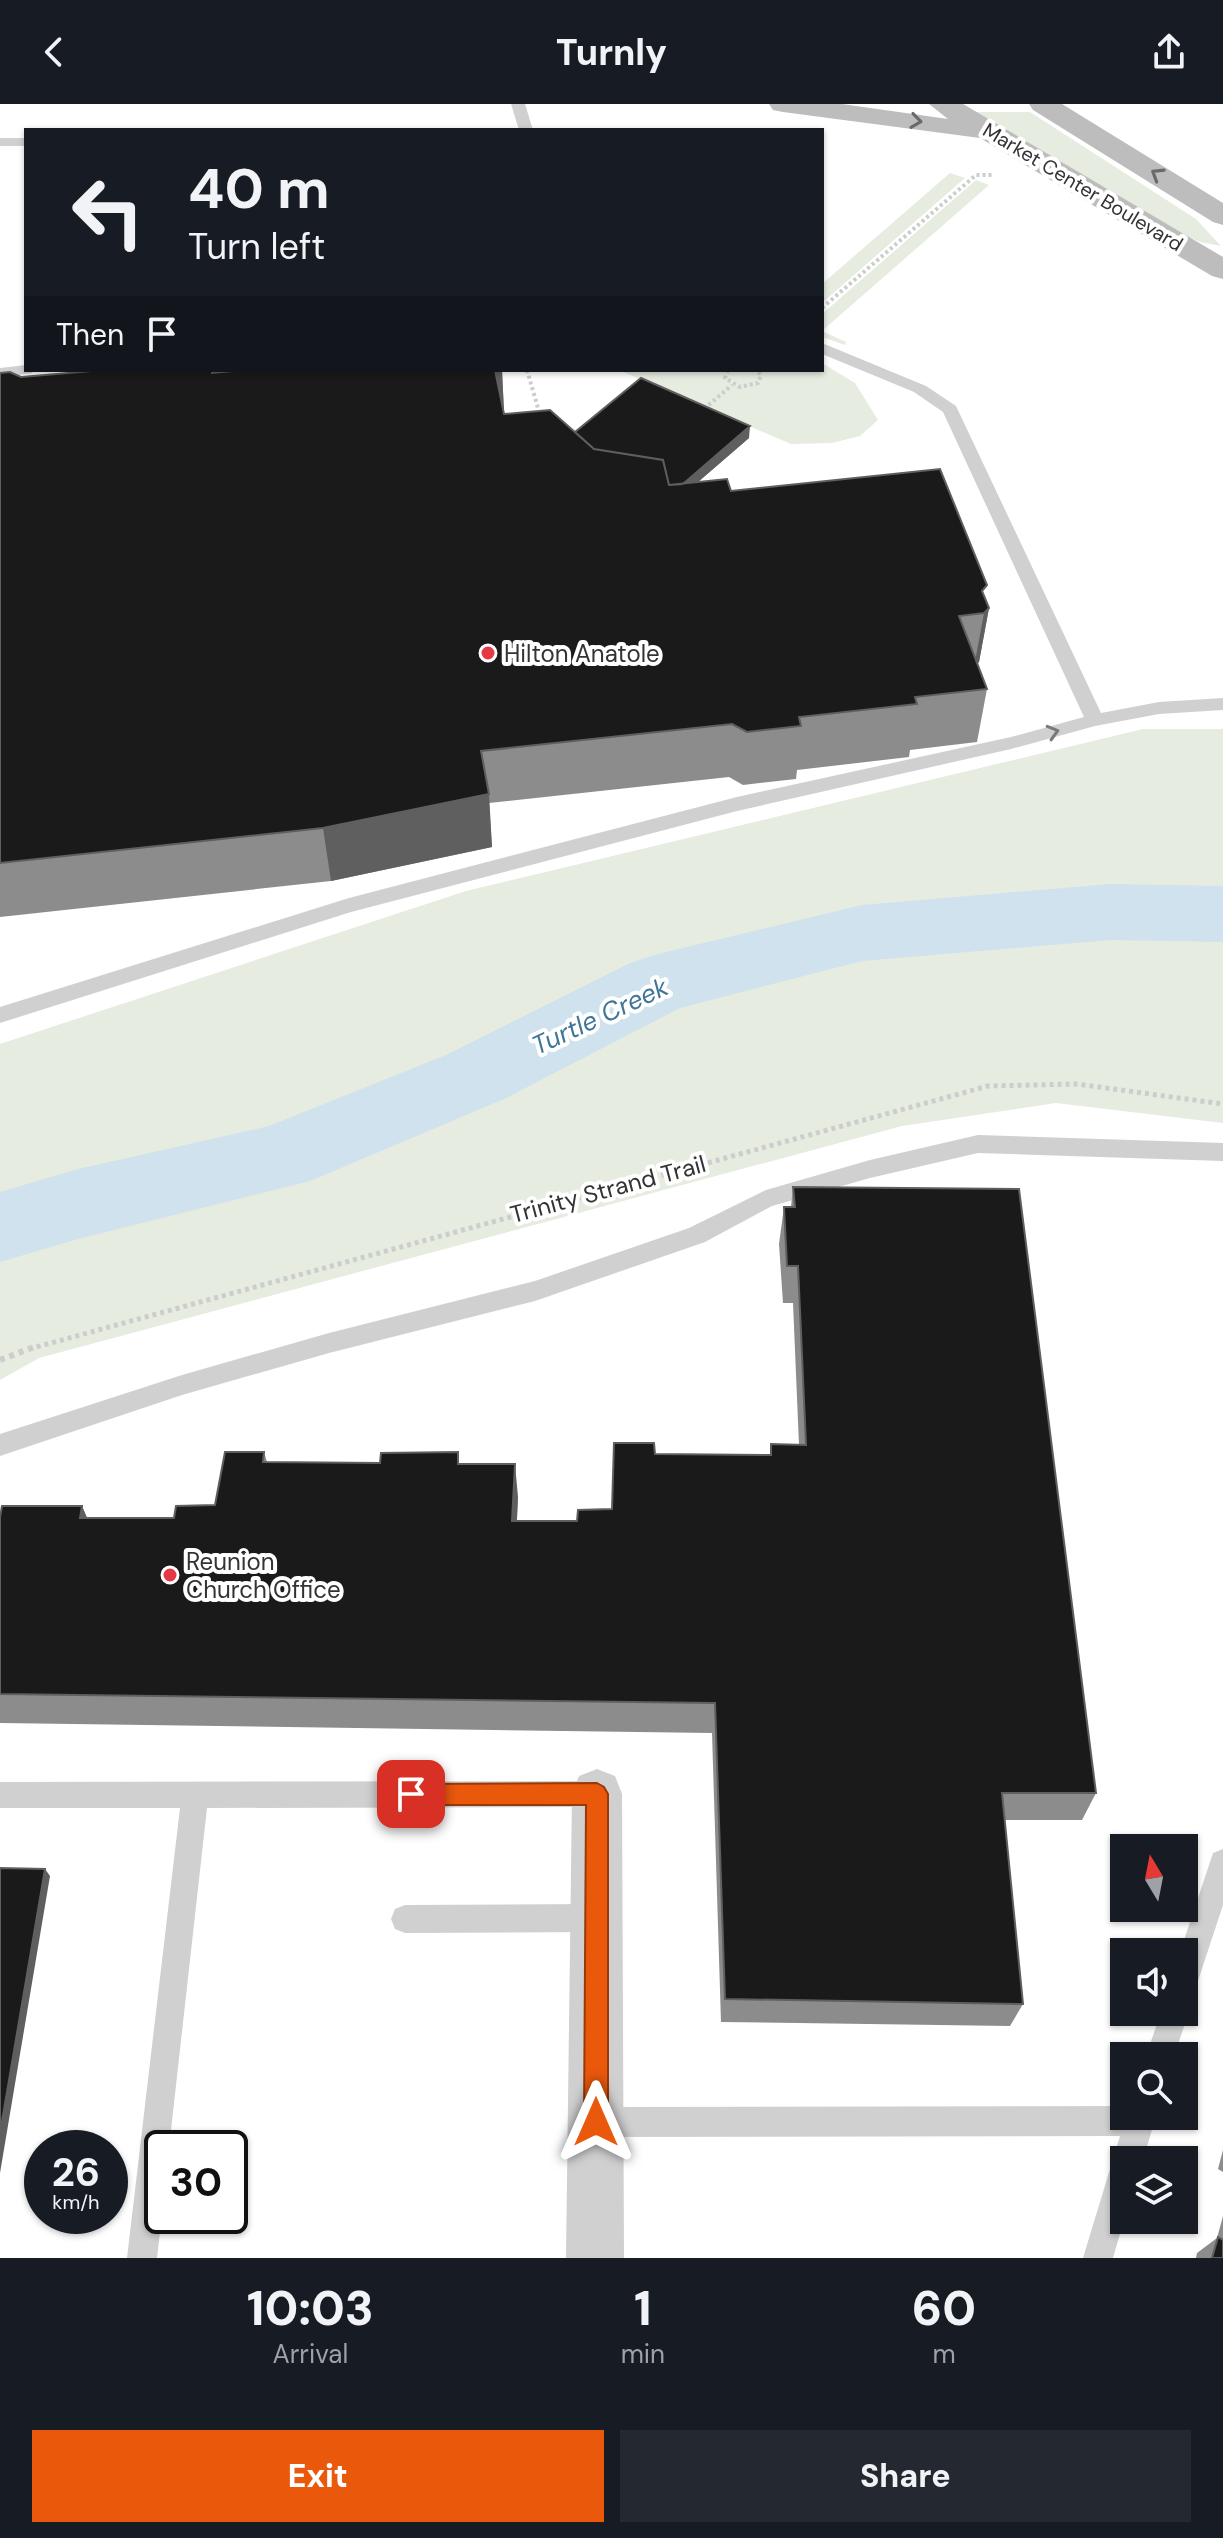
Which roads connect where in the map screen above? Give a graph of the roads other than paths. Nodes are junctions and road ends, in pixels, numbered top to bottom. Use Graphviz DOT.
graph roads {
  1 [pos="518,104"];
  2 [pos="783,104"];
  3 [pos="943,104"];
  4 [pos="1043,104"];
  5 [pos="1103,110"];
  6 [pos="525,128"];
  7 [pos="997,137"];
  8 [pos="1104,141"];
  9 [pos="0,142"];
  10 [pos="24,142"];
  11 [pos="1223,216"];
  12 [pos="1223,270"];
  13 [pos="824,349"];
  14 [pos="24,370"];
  15 [pos="0,373"];
  16 [pos="1223,704"];
  17 [pos="1095,720"];
  18 [pos="0,1015"];
  19 [pos="1223,1152"];
  20 [pos="0,1445"];
  21 [pos="597,1794"];
  22 [pos="0,1795"];
  23 [pos="195,1795"];
  24 [pos="1223,1863"];
  25 [pos="596,1918"];
  26 [pos="405,1919"];
  27 [pos="1198,1940"];
  28 [pos="1110,2119"];
  29 [pos="596,2122"];
  30 [pos="1110,2218"];
  31 [pos="142,2258"];
  32 [pos="595,2258"];
  33 [pos="1098,2258"];
  1 -- 6 [label="lane"];
  2 -- 7 [label="street, one-way"];
  3 -- 7 [label="street, Market Center Boulevard"];
  4 -- 8 [label="street, Market Center Boulevard"];
  5 -- 8 [label="street"];
  7 -- 12 [label="street, Market Center Boulevard"];
  11 -- 8 [label="street, Market Center Boulevard, one-way"];
  9 -- 10 [label="lane"];
  13 -- 17 [label="lane"];
  14 -- 15 [label="lane"];
  16 -- 17 [label="lane"];
  18 -- 17 [label="lane, one-way"];
  19 -- 20 [label="lane"];
  21 -- 23 [label="lane"];
  21 -- 25 [label="street"];
  22 -- 23 [label="lane"];
  23 -- 31 [label="lane"];
  24 -- 27 [label="lane"];
  25 -- 26 [label="lane"];
  25 -- 29 [label="street"];
  28 -- 29 [label="lane"];
  29 -- 32 [label="street"];
  30 -- 33 [label="lane"];
}
